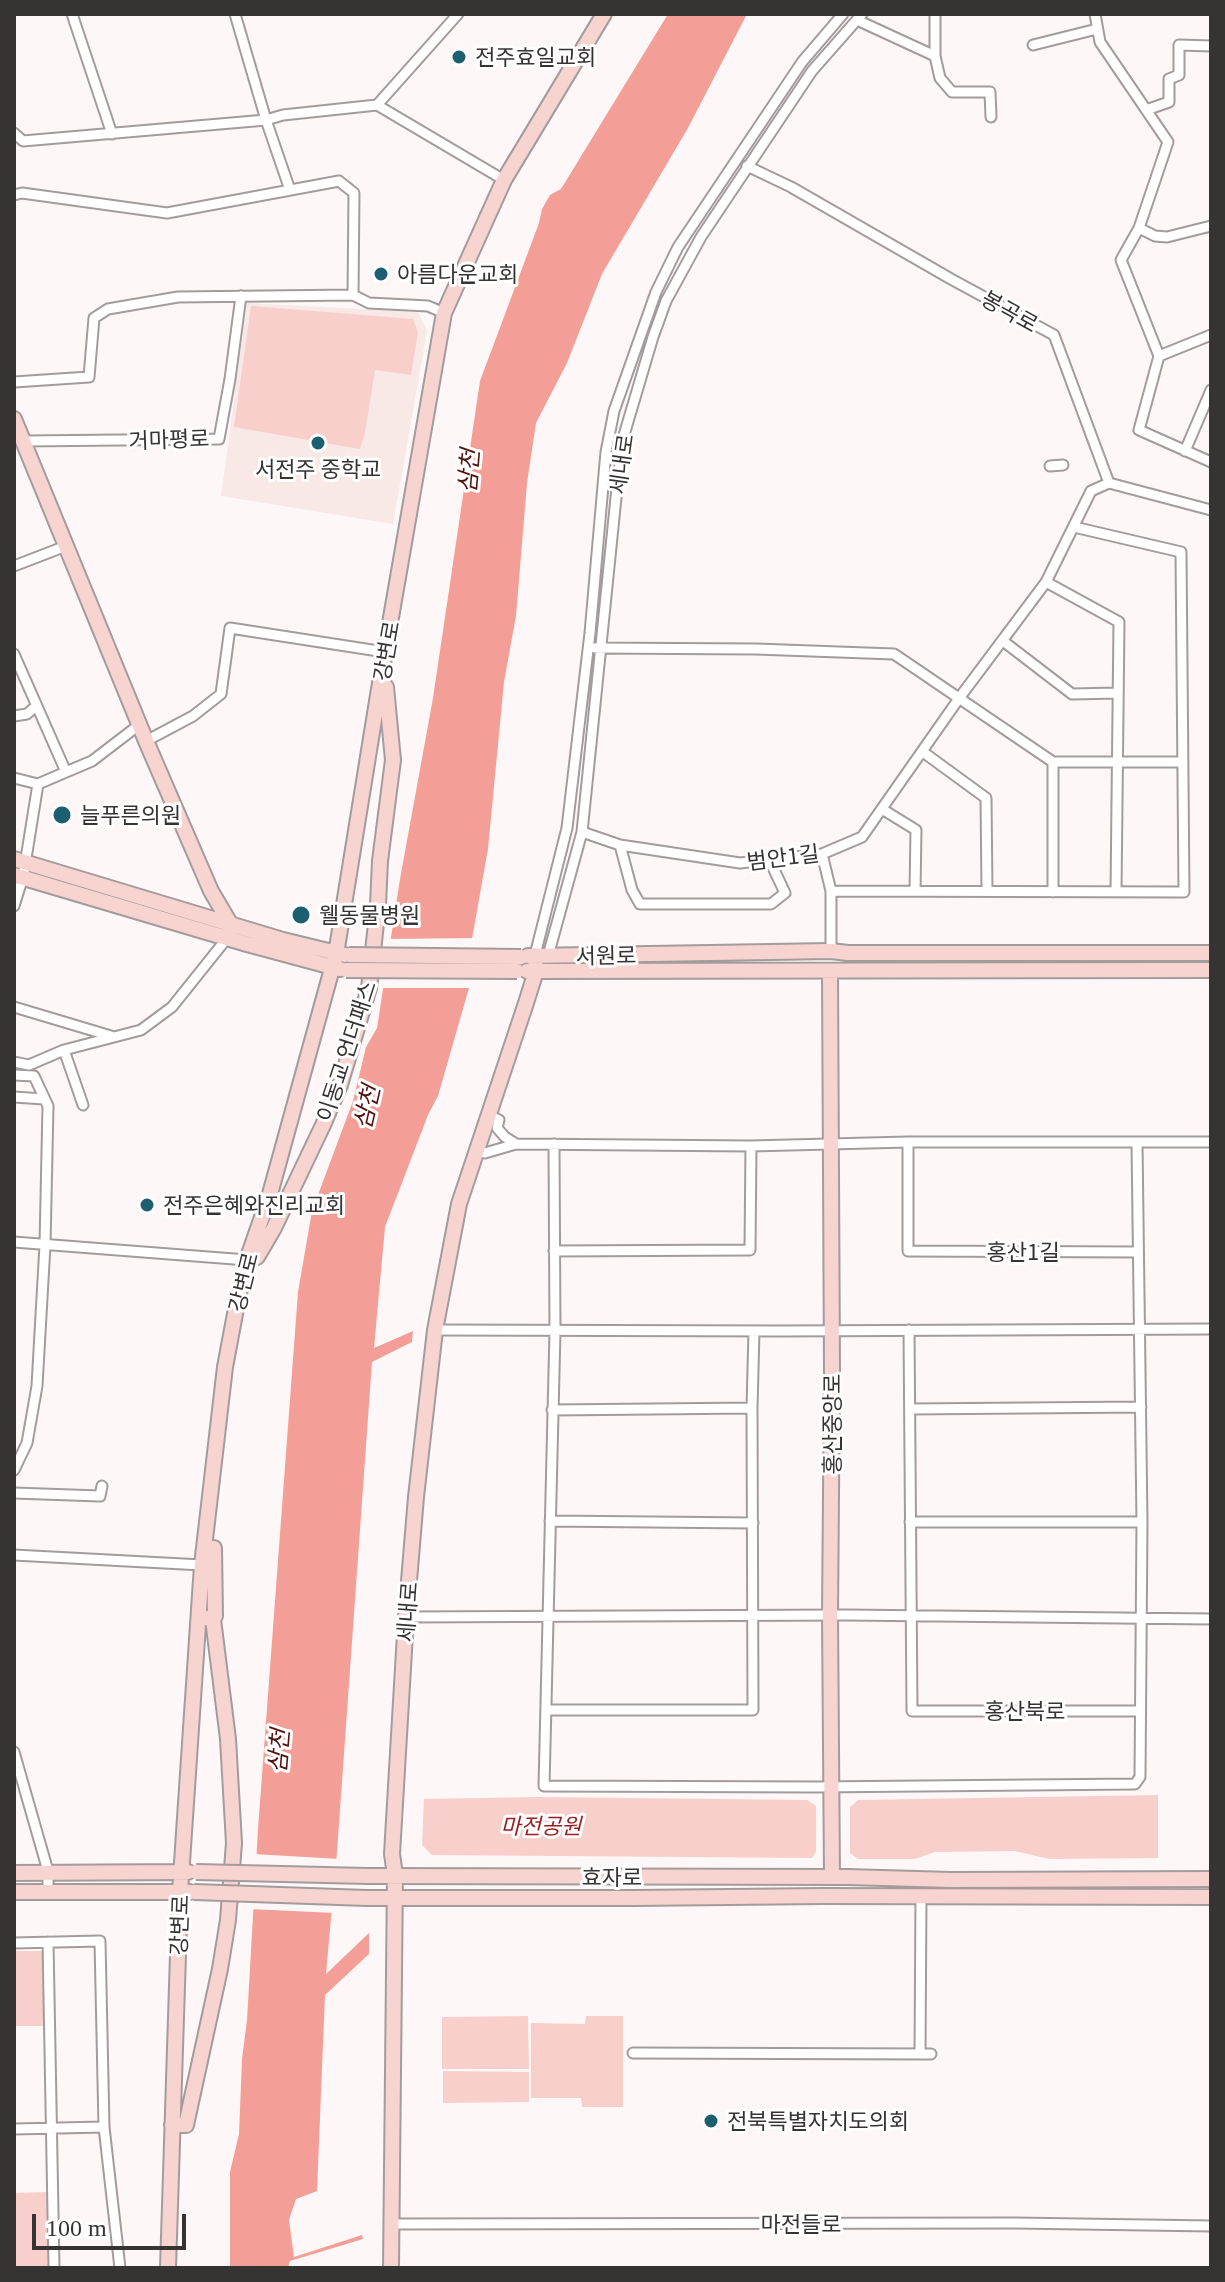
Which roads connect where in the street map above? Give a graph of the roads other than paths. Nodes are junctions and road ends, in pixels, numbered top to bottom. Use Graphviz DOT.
graph roads {
  1 [pos="72,14"];
  2 [pos="235,14"];
  3 [pos="458,14"];
  4 [pos="604,14"];
  5 [pos="843,14"];
  6 [pos="935,14"];
  7 [pos="1095,14"];
  8 [pos="860,17"];
  9 [pos="1097,29"];
  10 [pos="1033,45"];
  11 [pos="1211,46"];
  12 [pos="935,56"];
  13 [pos="377,105"];
  14 [pos="1146,110"];
  15 [pos="991,117"];
  16 [pos="266,120"];
  17 [pos="14,133"];
  18 [pos="112,134"];
  19 [pos="736,161"];
  20 [pos="749,167"];
  21 [pos="504,180"];
  22 [pos="290,190"];
  23 [pos="14,195"];
  24 [pos="1211,226"];
  25 [pos="1139,228"];
  26 [pos="353,295"];
  27 [pos="241,296"];
  28 [pos="444,313"];
  29 [pos="1211,335"];
  30 [pos="1159,356"];
  31 [pos="14,382"];
  32 [pos="1211,390"];
  33 [pos="14,419"];
  34 [pos="24,441"];
  35 [pos="1185,451"];
  36 [pos="1211,462"];
  37 [pos="1063,465"];
  38 [pos="1050,466"];
  39 [pos="1109,483"];
  40 [pos="1211,510"];
  41 [pos="1074,527"];
  42 [pos="66,546"];
  43 [pos="14,566"];
  44 [pos="1046,582"];
  45 [pos="1003,641"];
  46 [pos="588,648"];
  47 [pos="601,649"];
  48 [pos="385,652"];
  49 [pos="14,654"];
  50 [pos="380,680"];
  51 [pos="1118,693"];
  52 [pos="960,697"];
  53 [pos="36,706"];
  54 [pos="14,716"];
  55 [pos="139,725"];
  56 [pos="146,741"];
  57 [pos="923,752"];
  58 [pos="1053,762"];
  59 [pos="1118,762"];
  60 [pos="1183,762"];
  61 [pos="66,772"];
  62 [pos="14,778"];
  63 [pos="38,784"];
  64 [pos="882,809"];
  65 [pos="582,832"];
  66 [pos="620,845"];
  67 [pos="822,854"];
  68 [pos="770,861"];
  69 [pos="19,868"];
  70 [pos="211,891"];
  71 [pos="831,891"];
  72 [pos="915,891"];
  73 [pos="987,891"];
  74 [pos="1053,892"];
  75 [pos="1116,892"];
  76 [pos="14,906"];
  77 [pos="192,913"];
  78 [pos="230,931"];
  79 [pos="831,951"];
  80 [pos="1211,953"];
  81 [pos="530,960"];
  82 [pos="341,962"];
  83 [pos="1211,970"];
  84 [pos="536,971"];
  85 [pos="830,971"];
  86 [pos="14,1007"];
  87 [pos="114,1037"];
  88 [pos="64,1050"];
  89 [pos="14,1062"];
  90 [pos="14,1075"];
  91 [pos="14,1097"];
  92 [pos="44,1099"];
  93 [pos="83,1105"];
  94 [pos="489,1115"];
  95 [pos="908,1142"];
  96 [pos="1211,1142"];
  97 [pos="1137,1143"];
  98 [pos="516,1144"];
  99 [pos="554,1144"];
  100 [pos="830,1144"];
  101 [pos="751,1146"];
  102 [pos="475,1151"];
  103 [pos="14,1242"];
  104 [pos="45,1245"];
  105 [pos="554,1251"];
  106 [pos="1137,1252"];
  107 [pos="247,1260"];
  108 [pos="1139,1329"];
  109 [pos="1211,1329"];
  110 [pos="435,1330"];
  111 [pos="909,1330"];
  112 [pos="555,1331"];
  113 [pos="754,1331"];
  114 [pos="831,1331"];
  115 [pos="1141,1407"];
  116 [pos="752,1408"];
  117 [pos="910,1409"];
  118 [pos="552,1410"];
  119 [pos="14,1470"];
  120 [pos="102,1486"];
  121 [pos="14,1493"];
  122 [pos="550,1521"];
  123 [pos="910,1522"];
  124 [pos="1142,1522"];
  125 [pos="753,1523"];
  126 [pos="204,1548"];
  127 [pos="14,1555"];
  128 [pos="202,1565"];
  129 [pos="830,1615"];
  130 [pos="753,1616"];
  131 [pos="910,1616"];
  132 [pos="406,1617"];
  133 [pos="548,1617"];
  134 [pos="206,1618"];
  135 [pos="1141,1618"];
  136 [pos="1211,1619"];
  137 [pos="546,1710"];
  138 [pos="1140,1711"];
  139 [pos="14,1752"];
  140 [pos="831,1787"];
  141 [pos="48,1871"];
  142 [pos="189,1872"];
  143 [pos="14,1873"];
  144 [pos="395,1875"];
  145 [pos="832,1877"];
  146 [pos="1209,1878"];
  147 [pos="48,1891"];
  148 [pos="14,1892"];
  149 [pos="187,1892"];
  150 [pos="395,1897"];
  151 [pos="921,1897"];
  152 [pos="1211,1901"];
  153 [pos="48,1942"];
  154 [pos="14,1943"];
  155 [pos="633,2053"];
  156 [pos="172,2125"];
  157 [pos="104,2127"];
  158 [pos="51,2128"];
  159 [pos="14,2129"];
  160 [pos="392,2224"];
  161 [pos="1211,2226"];
  162 [pos="54,2268"];
  163 [pos="120,2268"];
  164 [pos="168,2268"];
  165 [pos="391,2268"];
  1 -- 18 [label="street"];
  2 -- 16 [label="street"];
  3 -- 13 [label="street"];
  4 -- 21 [label="street, 강변로"];
  5 -- 19 [label="street, 세내로"];
  6 -- 12 [label="street"];
  7 -- 9 [label="street"];
  8 -- 12 [label="street"];
  8 -- 20 [label="street, 세내로"];
  9 -- 10 [label="street"];
  9 -- 14 [label="street"];
  11 -- 14 [label="street"];
  12 -- 15 [label="street"];
  13 -- 16 [label="street"];
  13 -- 21 [label="street"];
  14 -- 25 [label="street"];
  16 -- 18 [label="street"];
  16 -- 22 [label="street"];
  17 -- 18 [label="street"];
  19 -- 20 [label="street, 봉곡로"];
  19 -- 46 [label="street, 세내로"];
  20 -- 39 [label="street, 봉곡로"];
  20 -- 47 [label="street, 세내로"];
  21 -- 28 [label="street, 강변로"];
  22 -- 23 [label="street"];
  22 -- 26 [label="street"];
  24 -- 25 [label="street"];
  25 -- 30 [label="street"];
  26 -- 27 [label="street"];
  26 -- 28 [label="street"];
  27 -- 31 [label="street"];
  27 -- 34 [label="street, 거마평로"];
  28 -- 48 [label="street, 강변로"];
  29 -- 30 [label="street"];
  30 -- 35 [label="street"];
  32 -- 35 [label="street"];
  33 -- 34 [label="street"];
  34 -- 42 [label="street"];
  35 -- 36 [label="street"];
  37 -- 38 [label="street"];
  39 -- 40 [label="street"];
  39 -- 41 [label="street, 범안1길"];
  41 -- 44 [label="street, 범안1길"];
  41 -- 60 [label="street"];
  42 -- 43 [label="street"];
  42 -- 55 [label="street"];
  44 -- 45 [label="street, 범안1길"];
  44 -- 51 [label="street"];
  45 -- 51 [label="street"];
  45 -- 52 [label="street, 범안1길"];
  46 -- 47 [label="street"];
  46 -- 81 [label="street, 세내로"];
  47 -- 52 [label="street"];
  47 -- 65 [label="street, 세내로"];
  48 -- 50 [label="street, 강변로"];
  48 -- 56 [label="street"];
  49 -- 53 [label="street"];
  50 -- 82 [label="street, 강변로"];
  50 -- 107 [label="street, 이동교 언더패스"];
  51 -- 59 [label="street"];
  52 -- 57 [label="street, 범안1길"];
  52 -- 58 [label="street"];
  53 -- 54 [label="street"];
  53 -- 61 [label="street"];
  55 -- 56 [label="street"];
  55 -- 61 [label="street"];
  56 -- 70 [label="street"];
  57 -- 64 [label="street, 범안1길"];
  57 -- 73 [label="street"];
  58 -- 59 [label="street"];
  58 -- 74 [label="street"];
  59 -- 60 [label="street"];
  59 -- 75 [label="street"];
  60 -- 75 [label="street"];
  61 -- 63 [label="street"];
  62 -- 63 [label="street"];
  63 -- 69 [label="street"];
  64 -- 67 [label="street, 범안1길"];
  64 -- 72 [label="street"];
  65 -- 66 [label="street, 범안1길"];
  65 -- 81 [label="street, 세내로"];
  66 -- 68 [label="street, 범안1길"];
  66 -- 68 [label="street"];
  67 -- 68 [label="street, 범안1길"];
  67 -- 71 [label="street"];
  69 -- 76 [label="street"];
  69 -- 77 [label="street, 서원로"];
  69 -- 78 [label="street, 서원로"];
  70 -- 77 [label="street"];
  70 -- 78 [label="street"];
  71 -- 72 [label="street"];
  71 -- 79 [label="street"];
  72 -- 73 [label="street"];
  73 -- 74 [label="street"];
  74 -- 75 [label="street"];
  77 -- 78 [label="street, 서원로"];
  78 -- 82 [label="street, 서원로"];
  78 -- 87 [label="street"];
  79 -- 80 [label="street, 서원로"];
  79 -- 81 [label="street, 서원로"];
  81 -- 82 [label="street, 서원로, bridge"];
  81 -- 84 [label="street, 서원로"];
  82 -- 107 [label="street, 강변로"];
  83 -- 85 [label="street, 서원로"];
  84 -- 85 [label="street, 서원로"];
  84 -- 94 [label="street, 세내로"];
  85 -- 100 [label="street, 홍산중앙로"];
  86 -- 87 [label="street"];
  87 -- 88 [label="street"];
  88 -- 89 [label="street"];
  88 -- 93 [label="street"];
  90 -- 92 [label="street"];
  91 -- 92 [label="street"];
  92 -- 104 [label="street"];
  94 -- 98 [label="street"];
  94 -- 102 [label="street, 세내로"];
  95 -- 97 [label="street"];
  95 -- 100 [label="street"];
  95 -- 106 [label="street, 홍산1길"];
  96 -- 97 [label="street"];
  97 -- 106 [label="street"];
  98 -- 99 [label="street"];
  98 -- 102 [label="street"];
  99 -- 101 [label="street"];
  99 -- 105 [label="street"];
  100 -- 101 [label="street"];
  100 -- 114 [label="street, 홍산중앙로"];
  101 -- 105 [label="street"];
  102 -- 110 [label="street, 세내로"];
  103 -- 104 [label="street"];
  104 -- 107 [label="street"];
  104 -- 119 [label="street"];
  105 -- 112 [label="street"];
  106 -- 108 [label="street"];
  107 -- 126 [label="street, 강변로"];
  108 -- 109 [label="street"];
  108 -- 111 [label="street"];
  108 -- 115 [label="street"];
  110 -- 112 [label="street"];
  110 -- 132 [label="street, 세내로"];
  111 -- 114 [label="street"];
  111 -- 117 [label="street, 홍산북로"];
  112 -- 113 [label="street"];
  112 -- 118 [label="street"];
  113 -- 114 [label="street"];
  113 -- 116 [label="street"];
  114 -- 129 [label="street, 홍산중앙로"];
  115 -- 117 [label="street"];
  115 -- 124 [label="street"];
  116 -- 118 [label="street"];
  116 -- 125 [label="street"];
  117 -- 123 [label="street, 홍산북로"];
  118 -- 122 [label="street"];
  120 -- 121 [label="street"];
  122 -- 125 [label="street"];
  122 -- 133 [label="street"];
  123 -- 124 [label="street"];
  123 -- 131 [label="street, 홍산북로"];
  124 -- 135 [label="street"];
  125 -- 130 [label="street"];
  126 -- 128 [label="street, 강변로"];
  126 -- 134 [label="street"];
  127 -- 128 [label="street"];
  128 -- 134 [label="street, 강변로"];
  129 -- 130 [label="street"];
  129 -- 131 [label="street"];
  129 -- 140 [label="street, 홍산중앙로"];
  130 -- 133 [label="street"];
  130 -- 137 [label="street"];
  131 -- 135 [label="street"];
  131 -- 138 [label="street, 홍산북로"];
  132 -- 133 [label="street"];
  132 -- 144 [label="street, 세내로"];
  133 -- 137 [label="street"];
  134 -- 142 [label="street, 강변로"];
  134 -- 156 [label="street"];
  135 -- 136 [label="street"];
  135 -- 138 [label="street"];
  137 -- 140 [label="street"];
  138 -- 140 [label="street"];
  139 -- 141 [label="street"];
  140 -- 145 [label="street, 홍산중앙로"];
  141 -- 142 [label="street, 효자로"];
  141 -- 143 [label="street, 효자로"];
  141 -- 147 [label="street"];
  142 -- 144 [label="street, 효자로, bridge"];
  142 -- 149 [label="street, 강변로"];
  144 -- 145 [label="street, 효자로"];
  144 -- 150 [label="street, 세내로"];
  145 -- 146 [label="street, 효자로"];
  147 -- 148 [label="street, 효자로"];
  147 -- 149 [label="street, 효자로"];
  149 -- 150 [label="street, 효자로, bridge"];
  149 -- 156 [label="street, 강변로"];
  150 -- 151 [label="street, 효자로"];
  150 -- 160 [label="street, 세내로"];
  151 -- 152 [label="street, 효자로"];
  151 -- 155 [label="street"];
  153 -- 154 [label="street"];
  153 -- 157 [label="street"];
  153 -- 158 [label="street"];
  156 -- 164 [label="street, 강변로"];
  157 -- 158 [label="street"];
  157 -- 163 [label="street"];
  158 -- 159 [label="street"];
  158 -- 162 [label="street"];
  160 -- 161 [label="street, 마전들로"];
  160 -- 165 [label="street, 세내로"];
}
